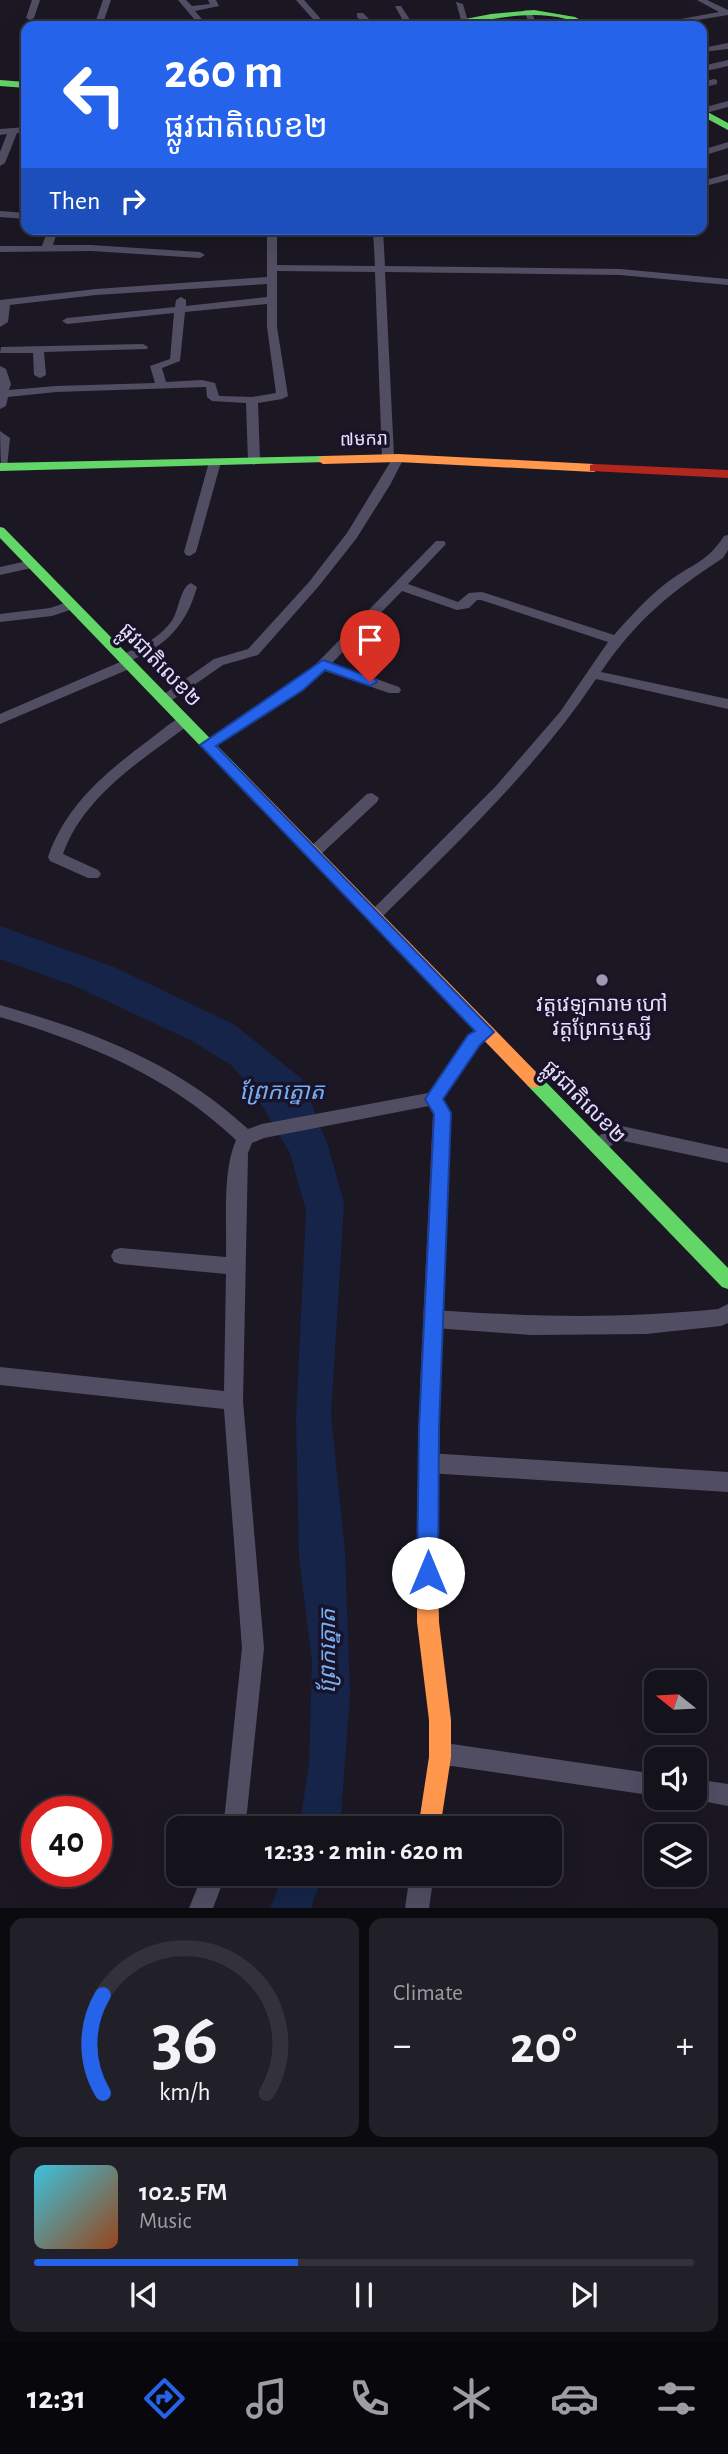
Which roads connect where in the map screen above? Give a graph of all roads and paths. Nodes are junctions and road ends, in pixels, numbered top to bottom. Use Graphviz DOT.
graph roads {
  1 [pos="36,0"];
  2 [pos="107,0"];
  3 [pos="182,0"];
  4 [pos="212,0"];
  5 [pos="300,0"];
  6 [pos="701,0"];
  7 [pos="459,4"];
  8 [pos="398,8"];
  9 [pos="189,9"];
  10 [pos="529,13"];
  11 [pos="727,13"];
  12 [pos="360,15"];
  13 [pos="30,18"];
  14 [pos="465,20"];
  15 [pos="100,21"];
  16 [pos="200,21"];
  17 [pos="319,21"];
  18 [pos="367,21"];
  19 [pos="407,21"];
  20 [pos="460,21"];
  21 [pos="584,21"];
  22 [pos="681,21"];
  23 [pos="728,46"];
  24 [pos="707,49"];
  25 [pos="728,63"];
  26 [pos="707,68"];
  27 [pos="714,82"];
  28 [pos="0,83"];
  29 [pos="707,84"];
  30 [pos="21,85"];
  31 [pos="728,104"];
  32 [pos="707,113"];
  33 [pos="707,116"];
  34 [pos="728,127"];
  35 [pos="21,130"];
  36 [pos="13,131"];
  37 [pos="0,132"];
  38 [pos="728,145"];
  39 [pos="707,151"];
  40 [pos="0,163"];
  41 [pos="728,177"];
  42 [pos="707,183"];
  43 [pos="0,214"];
  44 [pos="21,216"];
  45 [pos="51,235"];
  46 [pos="272,235"];
  47 [pos="378,235"];
  48 [pos="0,249"];
  49 [pos="46,250"];
  50 [pos="200,255"];
  51 [pos="271,268"];
  52 [pos="378,268"];
  53 [pos="273,280"];
  54 [pos="728,282"];
  55 [pos="182,287"];
  56 [pos="273,300"];
  57 [pos="2,302"];
  58 [pos="180,310"];
  59 [pos="67,321"];
  60 [pos="0,324"];
  61 [pos="143,346"];
  62 [pos="38,349"];
  63 [pos="0,353"];
  64 [pos="0,367"];
  65 [pos="40,375"];
  66 [pos="161,386"];
  67 [pos="2,400"];
  68 [pos="252,400"];
  69 [pos="0,434"];
  70 [pos="393,458"];
  71 [pos="254,461"];
  72 [pos="215,462"];
  73 [pos="0,467"];
  74 [pos="728,474"];
  75 [pos="0,531"];
  76 [pos="728,539"];
  77 [pos="440,544"];
  78 [pos="190,552"];
  79 [pos="32,564"];
  80 [pos="0,571"];
  81 [pos="400,586"];
  82 [pos="191,587"];
  83 [pos="71,604"];
  84 [pos="0,618"];
  85 [pos="616,640"];
  86 [pos="127,661"];
  87 [pos="323,665"];
  88 [pos="592,674"];
  89 [pos="394,690"];
  90 [pos="164,700"];
  91 [pos="728,704"];
  92 [pos="0,719"];
  93 [pos="185,721"];
  94 [pos="207,745"];
  95 [pos="372,798"];
  96 [pos="314,852"];
  97 [pos="93,874"];
  98 [pos="374,916"];
  99 [pos="0,1011"];
  100 [pos="486,1032"];
  101 [pos="433,1099"];
  102 [pos="254,1134"];
  103 [pos="598,1145"];
  104 [pos="728,1156"];
  105 [pos="120,1256"];
  106 [pos="234,1266"];
  107 [pos="728,1281"];
  108 [pos="728,1312"];
  109 [pos="433,1319"];
  110 [pos="0,1376"];
  111 [pos="233,1401"];
  112 [pos="428,1463"];
  113 [pos="728,1482"];
  114 [pos="440,1757"];
  115 [pos="644,1783"];
  116 [pos="707,1792"];
  117 [pos="728,1795"];
  118 [pos="235,1816"];
  119 [pos="431,1816"];
  120 [pos="210,1886"];
  121 [pos="420,1886"];
  122 [pos="201,1908"];
  123 [pos="417,1908"];
  1 -- 13 [label="street"];
  2 -- 15 [label="street"];
  3 -- 9 [label="street"];
  4 -- 9 [label="street"];
  5 -- 17 [label="street"];
  6 -- 11 [label="street"];
  7 -- 14 [label="street"];
  8 -- 19 [label="street"];
  9 -- 16 [label="street"];
  10 -- 14 [label="main road"];
  10 -- 21 [label="main road"];
  11 -- 22 [label="street"];
  12 -- 18 [label="street"];
  14 -- 20 [label="main road"];
  23 -- 24 [label="street"];
  25 -- 26 [label="street"];
  27 -- 29 [label="street"];
  28 -- 30 [label="main road"];
  31 -- 32 [label="street"];
  33 -- 34 [label="main road"];
  35 -- 36 [label="street"];
  36 -- 37 [label="street"];
  36 -- 40 [label="street"];
  38 -- 39 [label="street"];
  41 -- 42 [label="street"];
  43 -- 44 [label="street"];
  45 -- 49 [label="street"];
  46 -- 51 [label="street"];
  47 -- 52 [label="street"];
  48 -- 49 [label="street"];
  49 -- 50 [label="street"];
  51 -- 52 [label="street"];
  51 -- 53 [label="street"];
  52 -- 54 [label="street"];
  52 -- 70 [label="street"];
  53 -- 55 [label="street"];
  53 -- 56 [label="street"];
  55 -- 57 [label="street"];
  55 -- 58 [label="street"];
  56 -- 58 [label="street"];
  56 -- 68 [label="street"];
  57 -- 60 [label="street"];
  58 -- 59 [label="street"];
  58 -- 66 [label="street"];
  61 -- 62 [label="street"];
  62 -- 63 [label="street"];
  62 -- 65 [label="street"];
  63 -- 64 [label="street"];
  64 -- 67 [label="street"];
  66 -- 67 [label="street"];
  66 -- 68 [label="street"];
  68 -- 71 [label="street"];
  69 -- 73 [label="street"];
  70 -- 71 [label="main road, ៧មករា"];
  70 -- 74 [label="main road, ៧មករា"];
  70 -- 90 [label="street"];
  71 -- 72 [label="main road, ៧មករា"];
  72 -- 73 [label="main road, ៧មករា"];
  72 -- 78 [label="street"];
  75 -- 79 [label="main road, ផ្លូវជាតិលេខ២"];
  76 -- 85 [label="street"];
  77 -- 81 [label="street"];
  79 -- 80 [label="street"];
  79 -- 83 [label="main road, ផ្លូវជាតិលេខ២"];
  81 -- 85 [label="street"];
  81 -- 87 [label="street"];
  82 -- 86 [label="street"];
  83 -- 84 [label="street"];
  83 -- 86 [label="main road, ផ្លូវជាតិលេខ២"];
  85 -- 88 [label="street"];
  86 -- 90 [label="main road, ផ្លូវជាតិលេខ២"];
  86 -- 92 [label="street"];
  87 -- 89 [label="street"];
  87 -- 94 [label="street"];
  88 -- 91 [label="street"];
  88 -- 98 [label="street"];
  90 -- 93 [label="main road, ផ្លូវជាតិលេខ២"];
  93 -- 94 [label="main road, ផ្លូវជាតិលេខ២"];
  93 -- 97 [label="street"];
  94 -- 96 [label="main road, ផ្លូវជាតិលេខ២"];
  95 -- 96 [label="street"];
  96 -- 98 [label="main road, ផ្លូវជាតិលេខ២"];
  98 -- 100 [label="main road, ផ្លូវជាតិលេខ២"];
  99 -- 102 [label="street"];
  100 -- 101 [label="street"];
  100 -- 103 [label="main road, ផ្លូវជាតិលេខ២"];
  101 -- 102 [label="street"];
  101 -- 109 [label="main road"];
  102 -- 106 [label="street"];
  103 -- 104 [label="street"];
  103 -- 107 [label="main road, ផ្លូវជាតិលេខ២"];
  105 -- 106 [label="street"];
  106 -- 111 [label="street"];
  108 -- 109 [label="street"];
  109 -- 112 [label="main road"];
  110 -- 111 [label="street"];
  111 -- 118 [label="street"];
  112 -- 113 [label="street"];
  112 -- 114 [label="main road"];
  114 -- 115 [label="street"];
  114 -- 119 [label="main road"];
  116 -- 117 [label="street"];
  120 -- 122 [label="street"];
  121 -- 123 [label="street"];
}
